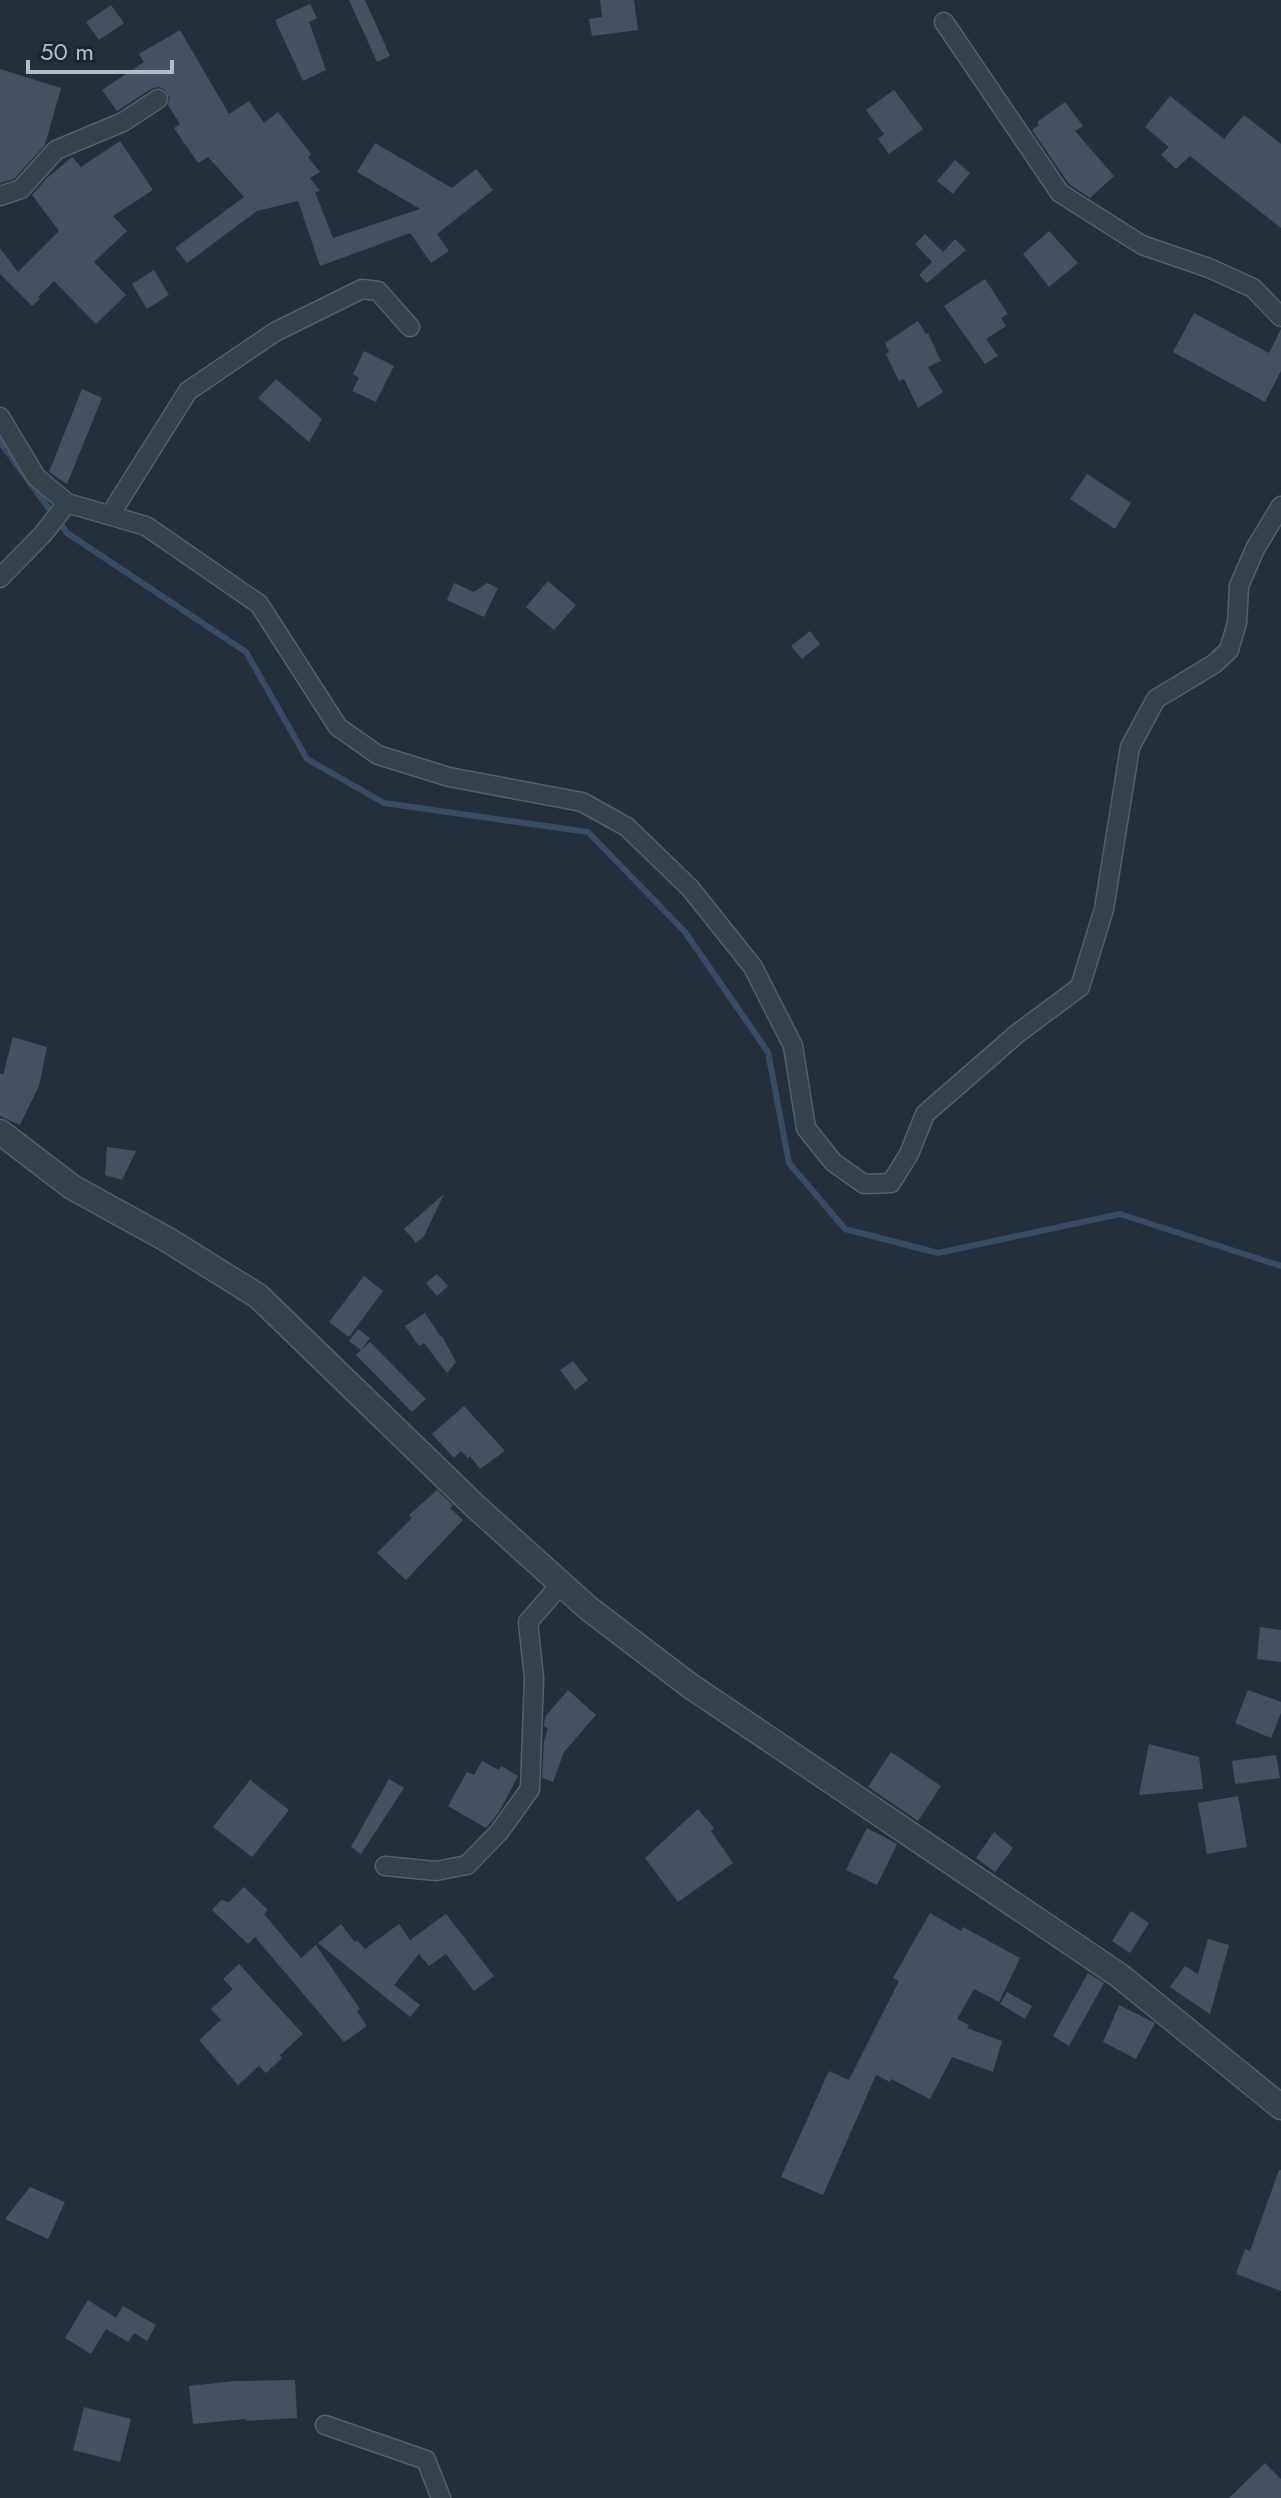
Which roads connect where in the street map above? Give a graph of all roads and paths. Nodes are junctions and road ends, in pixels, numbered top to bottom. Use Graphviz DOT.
graph roads {
  1 [pos="944,22"];
  2 [pos="158,99"];
  3 [pos="0,196"];
  4 [pos="1281,317"];
  5 [pos="410,327"];
  6 [pos="0,417"];
  7 [pos="1281,506"];
  8 [pos="63,508"];
  9 [pos="110,515"];
  10 [pos="0,578"];
  11 [pos="0,1132"];
  12 [pos="561,1584"];
  13 [pos="385,1866"];
  14 [pos="1281,2107"];
  15 [pos="325,2425"];
  16 [pos="441,2498"];
  1 -- 4 [label="street"];
  2 -- 3 [label="street"];
  5 -- 9 [label="street"];
  6 -- 8 [label="street"];
  7 -- 9 [label="street"];
  8 -- 9 [label="street"];
  8 -- 10 [label="street"];
  11 -- 12 [label="street"];
  12 -- 13 [label="street"];
  12 -- 14 [label="street"];
  15 -- 16 [label="street"];
}
